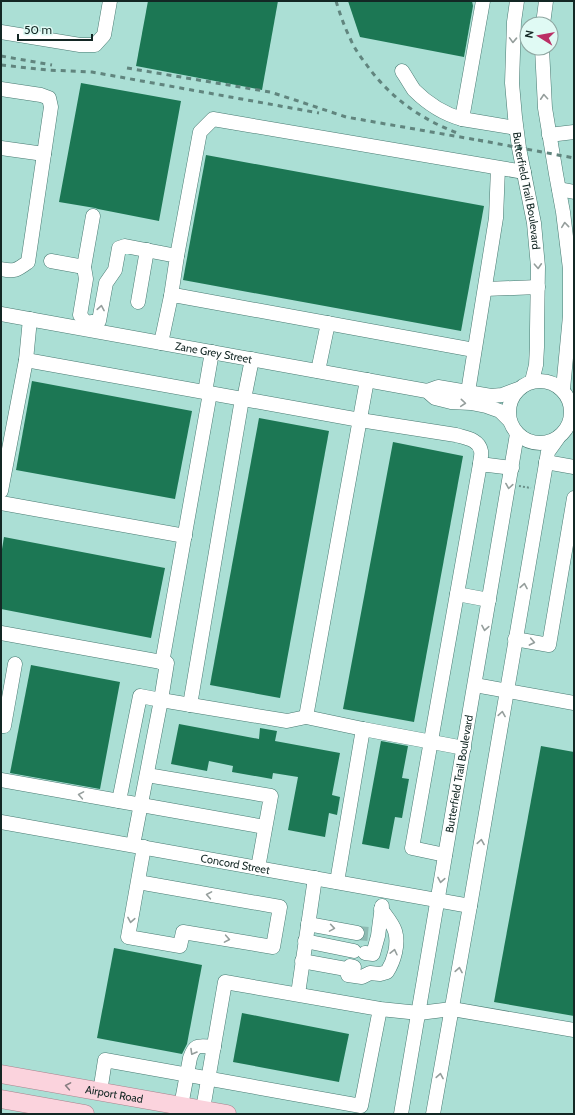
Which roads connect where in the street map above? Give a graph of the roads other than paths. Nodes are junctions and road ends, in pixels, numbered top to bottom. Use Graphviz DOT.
graph roads {
  1 [pos="110,1"];
  2 [pos="483,1"];
  3 [pos="517,1"];
  4 [pos="546,1"];
  5 [pos="544,16"];
  6 [pos="1,32"];
  7 [pos="542,56"];
  8 [pos="402,71"];
  9 [pos="1,88"];
  10 [pos="462,119"];
  11 [pos="516,128"];
  12 [pos="574,132"];
  13 [pos="549,135"];
  14 [pos="1,148"];
  15 [pos="44,154"];
  16 [pos="498,168"];
  17 [pos="524,172"];
  18 [pos="559,189"];
  19 [pos="574,192"];
  20 [pos="93,216"];
  21 [pos="147,250"];
  22 [pos="177,256"];
  23 [pos="50,261"];
  24 [pos="1,269"];
  25 [pos="85,273"];
  26 [pos="106,283"];
  27 [pos="538,286"];
  28 [pos="485,289"];
  29 [pos="171,296"];
  30 [pos="138,302"];
  31 [pos="1,314"];
  32 [pos="30,319"];
  33 [pos="328,323"];
  34 [pos="86,326"];
  35 [pos="571,340"];
  36 [pos="161,343"];
  37 [pos="474,350"];
  38 [pos="212,352"];
  39 [pos="26,360"];
  40 [pos="252,360"];
  41 [pos="318,372"];
  42 [pos="367,380"];
  43 [pos="532,381"];
  44 [pos="518,389"];
  45 [pos="563,389"];
  46 [pos="427,391"];
  47 [pos="208,392"];
  48 [pos="468,392"];
  49 [pos="243,399"];
  50 [pos="573,408"];
  51 [pos="360,420"];
  52 [pos="509,420"];
  53 [pos="566,431"];
  54 [pos="517,434"];
  55 [pos="546,462"];
  56 [pos="480,464"];
  57 [pos="574,467"];
  58 [pos="512,468"];
  59 [pos="1,492"];
  60 [pos="574,498"];
  61 [pos="1,503"];
  62 [pos="185,536"];
  63 [pos="457,594"];
  64 [pos="490,600"];
  65 [pos="1,633"];
  66 [pos="515,639"];
  67 [pos="162,662"];
  68 [pos="15,664"];
  69 [pos="475,685"];
  70 [pos="506,690"];
  71 [pos="161,700"];
  72 [pos="574,703"];
  73 [pos="190,705"];
  74 [pos="306,717"];
  75 [pos="1,726"];
  76 [pos="364,729"];
  77 [pos="431,742"];
  78 [pos="464,748"];
  79 [pos="147,775"];
  80 [pos="7,781"];
  81 [pos="120,802"];
  82 [pos="141,806"];
  83 [pos="1,822"];
  84 [pos="265,827"];
  85 [pos="139,846"];
  86 [pos="445,854"];
  87 [pos="258,868"];
  88 [pos="315,878"];
  89 [pos="138,882"];
  90 [pos="337,882"];
  91 [pos="384,890"];
  92 [pos="437,900"];
  93 [pos="470,906"];
  94 [pos="381,909"];
  95 [pos="308,924"];
  96 [pos="368,934"];
  97 [pos="306,941"];
  98 [pos="302,961"];
  99 [pos="298,994"];
  100 [pos="452,1009"];
  101 [pos="380,1010"];
  102 [pos="419,1014"];
  103 [pos="574,1030"];
  104 [pos="214,1047"];
  105 [pos="1,1074"];
  106 [pos="187,1075"];
  107 [pos="208,1079"];
  108 [pos="100,1092"];
  109 [pos="1,1099"];
  110 [pos="181,1106"];
  111 [pos="203,1109"];
  112 [pos="85,1114"];
  113 [pos="228,1114"];
  114 [pos="401,1114"];
  115 [pos="433,1114"];
  1 -- 6 [label="street"];
  2 -- 10 [label="street"];
  3 -- 11 [label="street, Butterfield Trail Boulevard, one-way"];
  4 -- 5 [label="street"];
  13 -- 7 [label="street, one-way"];
  8 -- 10 [label="street"];
  9 -- 15 [label="street"];
  10 -- 11 [label="street"];
  11 -- 17 [label="street, Butterfield Trail Boulevard"];
  12 -- 13 [label="street"];
  13 -- 18 [label="street"];
  14 -- 15 [label="street"];
  15 -- 24 [label="street"];
  16 -- 17 [label="street"];
  16 -- 22 [label="street"];
  16 -- 28 [label="street"];
  17 -- 27 [label="street, Butterfield Trail Boulevard, one-way"];
  18 -- 19 [label="street"];
  35 -- 18 [label="street, one-way"];
  20 -- 25 [label="street"];
  21 -- 22 [label="street"];
  21 -- 26 [label="street"];
  21 -- 30 [label="street"];
  22 -- 29 [label="street"];
  23 -- 25 [label="street"];
  25 -- 26 [label="street"];
  25 -- 34 [label="street"];
  34 -- 26 [label="street, one-way"];
  27 -- 28 [label="street"];
  27 -- 43 [label="street, Butterfield Trail Boulevard"];
  28 -- 37 [label="street"];
  29 -- 33 [label="street"];
  29 -- 36 [label="street"];
  31 -- 32 [label="street, Zane Grey Street"];
  32 -- 34 [label="street, Zane Grey Street"];
  32 -- 39 [label="street"];
  33 -- 37 [label="street"];
  33 -- 41 [label="street"];
  34 -- 36 [label="street, Zane Grey Street"];
  35 -- 45 [label="street"];
  36 -- 38 [label="street, Zane Grey Street"];
  37 -- 48 [label="street"];
  38 -- 40 [label="street, Zane Grey Street"];
  38 -- 47 [label="street"];
  39 -- 47 [label="street"];
  39 -- 59 [label="street"];
  40 -- 41 [label="street, Zane Grey Street"];
  40 -- 49 [label="street"];
  41 -- 42 [label="street, Zane Grey Street"];
  42 -- 46 [label="street, Zane Grey Street"];
  42 -- 51 [label="street"];
  43 -- 44 [label="street"];
  43 -- 45 [label="street"];
  44 -- 48 [label="street, Zane Grey Street"];
  44 -- 52 [label="street"];
  45 -- 50 [label="street"];
  46 -- 48 [label="street, Zane Grey Street"];
  46 -- 52 [label="street, Zane Grey Street, one-way"];
  47 -- 49 [label="street"];
  47 -- 62 [label="street"];
  49 -- 51 [label="street"];
  49 -- 73 [label="street"];
  50 -- 53 [label="street"];
  51 -- 56 [label="street"];
  51 -- 74 [label="street"];
  52 -- 54 [label="street"];
  53 -- 54 [label="street"];
  53 -- 55 [label="street"];
  54 -- 58 [label="street, Butterfield Trail Boulevard"];
  55 -- 57 [label="street"];
  66 -- 55 [label="street, one-way"];
  56 -- 58 [label="street"];
  56 -- 63 [label="street"];
  58 -- 64 [label="street, Butterfield Trail Boulevard, one-way"];
  66 -- 60 [label="street, one-way"];
  61 -- 62 [label="street"];
  62 -- 67 [label="street"];
  63 -- 64 [label="street"];
  63 -- 77 [label="street"];
  64 -- 69 [label="street, Butterfield Trail Boulevard, one-way"];
  65 -- 67 [label="street"];
  66 -- 70 [label="street"];
  67 -- 71 [label="street"];
  68 -- 75 [label="street"];
  69 -- 70 [label="street"];
  69 -- 78 [label="street, Butterfield Trail Boulevard"];
  70 -- 72 [label="street"];
  93 -- 70 [label="street, one-way"];
  71 -- 73 [label="street"];
  71 -- 79 [label="street"];
  71 -- 81 [label="street"];
  73 -- 74 [label="street"];
  74 -- 76 [label="street"];
  76 -- 77 [label="street"];
  76 -- 90 [label="street"];
  77 -- 78 [label="street"];
  77 -- 86 [label="street"];
  78 -- 86 [label="street, Butterfield Trail Boulevard"];
  79 -- 82 [label="street"];
  79 -- 84 [label="street"];
  81 -- 80 [label="street, one-way"];
  81 -- 82 [label="street"];
  82 -- 84 [label="street"];
  82 -- 85 [label="street"];
  83 -- 85 [label="street, Concord Street"];
  84 -- 87 [label="street"];
  85 -- 87 [label="street, Concord Street"];
  85 -- 89 [label="street"];
  86 -- 92 [label="street, Butterfield Trail Boulevard, one-way"];
  87 -- 88 [label="street, Concord Street"];
  88 -- 90 [label="street, Concord Street"];
  88 -- 95 [label="street"];
  89 -- 89 [label="street, one-way"];
  90 -- 91 [label="street, Concord Street"];
  91 -- 92 [label="street, Concord Street"];
  91 -- 94 [label="street"];
  92 -- 93 [label="street, Concord Street"];
  92 -- 102 [label="street, Butterfield Trail Boulevard"];
  100 -- 93 [label="street, one-way"];
  94 -- 96 [label="street"];
  98 -- 94 [label="street, one-way"];
  95 -- 96 [label="street, one-way"];
  95 -- 97 [label="street"];
  96 -- 97 [label="street"];
  97 -- 98 [label="street"];
  98 -- 99 [label="street"];
  99 -- 101 [label="street"];
  99 -- 104 [label="street"];
  100 -- 102 [label="street"];
  100 -- 103 [label="street"];
  115 -- 100 [label="street, one-way"];
  101 -- 102 [label="street"];
  101 -- 107 [label="street"];
  102 -- 114 [label="street, Butterfield Trail Boulevard"];
  104 -- 106 [label="street, one-way"];
  104 -- 107 [label="street"];
  108 -- 105 [label="main road, Airport Road, one-way"];
  106 -- 107 [label="street"];
  106 -- 108 [label="street"];
  106 -- 110 [label="street"];
  107 -- 111 [label="street"];
  108 -- 110 [label="main road, Airport Road"];
  109 -- 112 [label="main road"];
  110 -- 111 [label="main road, Airport Road"];
  111 -- 113 [label="main road, Airport Road"];
}
